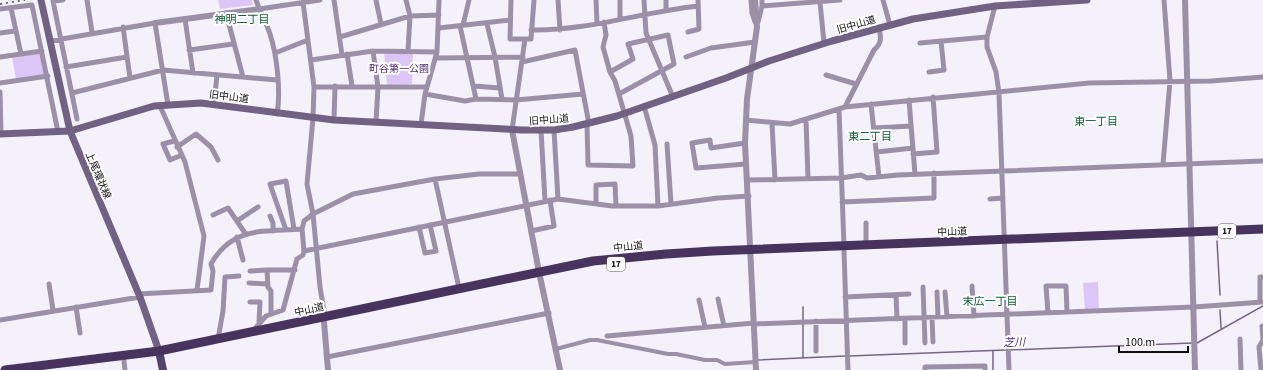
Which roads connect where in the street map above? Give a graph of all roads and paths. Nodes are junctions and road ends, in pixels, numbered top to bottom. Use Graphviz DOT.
graph roads {
  1 [pos="41,0"];
  2 [pos="63,0"];
  3 [pos="87,0"];
  4 [pos="256,0"];
  5 [pos="320,0"];
  6 [pos="334,0"];
  7 [pos="376,0"];
  8 [pos="406,0"];
  9 [pos="439,0"];
  10 [pos="470,0"];
  11 [pos="511,0"];
  12 [pos="534,0"];
  13 [pos="558,0"];
  14 [pos="596,0"];
  15 [pos="620,0"];
  16 [pos="644,0"];
  17 [pos="666,0"];
  18 [pos="751,0"];
  19 [pos="755,0"];
  20 [pos="840,0"];
  21 [pos="883,0"];
  22 [pos="1087,0"];
  23 [pos="1164,0"];
  24 [pos="1185,0"];
  25 [pos="303,2"];
  26 [pos="820,2"];
  27 [pos="698,3"];
  28 [pos="762,3"];
  29 [pos="998,4"];
  30 [pos="11,8"];
  31 [pos="259,9"];
  32 [pos="666,9"];
  33 [pos="0,10"];
  34 [pos="226,13"];
  35 [pos="439,14"];
  36 [pos="410,16"];
  37 [pos="645,16"];
  38 [pos="185,19"];
  39 [pos="620,19"];
  40 [pos="510,20"];
  41 [pos="604,22"];
  42 [pos="155,23"];
  43 [pos="597,23"];
  44 [pos="381,24"];
  45 [pos="487,24"];
  46 [pos="461,25"];
  47 [pos="890,25"];
  48 [pos="123,27"];
  49 [pos="757,27"];
  50 [pos="880,27"];
  51 [pos="439,28"];
  52 [pos="531,30"];
  53 [pos="560,30"];
  54 [pos="15,31"];
  55 [pos="92,32"];
  56 [pos="688,32"];
  57 [pos="0,33"];
  58 [pos="340,37"];
  59 [pos="987,37"];
  60 [pos="60,38"];
  61 [pos="525,39"];
  62 [pos="308,40"];
  63 [pos="649,40"];
  64 [pos="50,41"];
  65 [pos="941,41"];
  66 [pos="755,42"];
  67 [pos="824,43"];
  68 [pos="920,43"];
  69 [pos="233,44"];
  70 [pos="189,50"];
  71 [pos="42,51"];
  72 [pos="373,51"];
  73 [pos="408,51"];
  74 [pos="275,53"];
  75 [pos="20,54"];
  76 [pos="344,54"];
  77 [pos="436,55"];
  78 [pos="0,57"];
  79 [pos="127,57"];
  80 [pos="495,57"];
  81 [pos="686,57"];
  82 [pos="468,59"];
  83 [pos="311,60"];
  84 [pos="523,60"];
  85 [pos="66,67"];
  86 [pos="753,67"];
  87 [pos="163,70"];
  88 [pos="610,72"];
  89 [pos="663,72"];
  90 [pos="929,72"];
  91 [pos="193,73"];
  92 [pos="217,75"];
  93 [pos="826,75"];
  94 [pos="48,76"];
  95 [pos="243,77"];
  96 [pos="1263,77"];
  97 [pos="130,78"];
  98 [pos="277,80"];
  99 [pos="1187,80"];
  100 [pos="1170,81"];
  101 [pos="0,83"];
  102 [pos="856,84"];
  103 [pos="335,86"];
  104 [pos="352,86"];
  105 [pos="474,86"];
  106 [pos="314,87"];
  107 [pos="378,87"];
  108 [pos="427,87"];
  109 [pos="500,88"];
  110 [pos="0,92"];
  111 [pos="72,93"];
  112 [pos="999,93"];
  113 [pos="426,94"];
  114 [pos="583,94"];
  115 [pos="619,94"];
  116 [pos="674,97"];
  117 [pos="933,97"];
  118 [pos="476,99"];
  119 [pos="502,99"];
  120 [pos="516,100"];
  121 [pos="909,100"];
  122 [pos="214,104"];
  123 [pos="872,104"];
  124 [pos="164,105"];
  125 [pos="644,106"];
  126 [pos="0,107"];
  127 [pos="842,108"];
  128 [pos="624,113"];
  129 [pos="277,114"];
  130 [pos="313,118"];
  131 [pos="77,119"];
  132 [pos="334,120"];
  133 [pos="746,120"];
  134 [pos="806,120"];
  135 [pos="376,122"];
  136 [pos="421,124"];
  137 [pos="588,124"];
  138 [pos="772,124"];
  139 [pos="911,126"];
  140 [pos="874,128"];
  141 [pos="512,130"];
  142 [pos="541,130"];
  143 [pos="554,130"];
  144 [pos="70,131"];
  145 [pos="58,132"];
  146 [pos="0,134"];
  147 [pos="174,140"];
  148 [pos="745,143"];
  149 [pos="667,144"];
  150 [pos="178,147"];
  151 [pos="913,151"];
  152 [pos="877,152"];
  153 [pos="182,155"];
  154 [pos="218,160"];
  155 [pos="1263,161"];
  156 [pos="1189,163"];
  157 [pos="746,164"];
  158 [pos="1164,164"];
  159 [pos="1001,171"];
  160 [pos="934,173"];
  161 [pos="520,174"];
  162 [pos="915,174"];
  163 [pos="879,177"];
  164 [pos="842,178"];
  165 [pos="435,179"];
  166 [pos="808,179"];
  167 [pos="748,180"];
  168 [pos="774,180"];
  169 [pos="749,196"];
  170 [pos="1002,198"];
  171 [pos="558,199"];
  172 [pos="990,199"];
  173 [pos="547,201"];
  174 [pos="842,202"];
  175 [pos="596,204"];
  176 [pos="670,204"];
  177 [pos="526,205"];
  178 [pos="616,206"];
  179 [pos="658,206"];
  180 [pos="258,207"];
  181 [pos="313,214"];
  182 [pos="213,215"];
  183 [pos="270,216"];
  184 [pos="237,221"];
  185 [pos="444,222"];
  186 [pos="866,223"];
  187 [pos="430,225"];
  188 [pos="419,227"];
  189 [pos="302,229"];
  190 [pos="1263,229"];
  191 [pos="286,230"];
  192 [pos="294,230"];
  193 [pos="273,231"];
  194 [pos="531,231"];
  195 [pos="245,233"];
  196 [pos="1191,235"];
  197 [pos="1263,235"];
  198 [pos="238,237"];
  199 [pos="1004,242"];
  200 [pos="866,245"];
  201 [pos="317,248"];
  202 [pos="844,249"];
  203 [pos="304,251"];
  204 [pos="751,253"];
  205 [pos="243,260"];
  206 [pos="267,270"];
  207 [pos="295,270"];
  208 [pos="250,271"];
  209 [pos="540,275"];
  210 [pos="239,276"];
  211 [pos="1263,277"];
  212 [pos="249,283"];
  213 [pos="49,284"];
  214 [pos="267,284"];
  215 [pos="972,286"];
  216 [pos="459,288"];
  217 [pos="923,288"];
  218 [pos="197,290"];
  219 [pos="937,292"];
  220 [pos="945,292"];
  221 [pos="909,294"];
  222 [pos="896,295"];
  223 [pos="139,296"];
  224 [pos="846,296"];
  225 [pos="700,300"];
  226 [pos="718,300"];
  227 [pos="250,302"];
  228 [pos="1261,302"];
  229 [pos="76,307"];
  230 [pos="1194,307"];
  231 [pos="53,310"];
  232 [pos="1067,312"];
  233 [pos="549,313"];
  234 [pos="1048,313"];
  235 [pos="271,314"];
  236 [pos="1007,314"];
  237 [pos="974,316"];
  238 [pos="935,317"];
  239 [pos="947,317"];
  240 [pos="924,318"];
  241 [pos="897,319"];
  242 [pos="906,319"];
  243 [pos="0,320"];
  244 [pos="324,320"];
  245 [pos="846,320"];
  246 [pos="816,321"];
  247 [pos="260,322"];
  248 [pos="754,324"];
  249 [pos="724,326"];
  250 [pos="1262,326"];
  251 [pos="705,327"];
  252 [pos="252,332"];
  253 [pos="80,333"];
  254 [pos="218,339"];
  255 [pos="607,339"];
  256 [pos="1240,339"];
  257 [pos="905,342"];
  258 [pos="933,342"];
  259 [pos="925,343"];
  260 [pos="556,349"];
  261 [pos="816,351"];
  262 [pos="160,353"];
  263 [pos="327,357"];
  264 [pos="756,362"];
  265 [pos="125,366"];
  266 [pos="5,370"];
  267 [pos="50,370"];
  268 [pos="163,370"];
  269 [pos="328,370"];
  270 [pos="560,370"];
  271 [pos="756,370"];
  272 [pos="848,370"];
  273 [pos="925,370"];
  274 [pos="985,370"];
  275 [pos="1009,370"];
  276 [pos="1195,370"];
  277 [pos="1241,370"];
  278 [pos="1261,370"];
  1 -- 64 [label="main road, 上尾環状線"];
  2 -- 60 [label="street"];
  3 -- 55 [label="street"];
  4 -- 31 [label="street"];
  5 -- 25 [label="street"];
  6 -- 58 [label="street"];
  7 -- 44 [label="street"];
  8 -- 36 [label="street"];
  9 -- 35 [label="street"];
  10 -- 46 [label="street"];
  11 -- 40 [label="street"];
  12 -- 52 [label="street"];
  13 -- 53 [label="street"];
  14 -- 43 [label="street"];
  15 -- 39 [label="street"];
  16 -- 37 [label="street"];
  17 -- 32 [label="street"];
  18 -- 49 [label="street"];
  19 -- 49 [label="street"];
  20 -- 26 [label="street"];
  21 -- 47 [label="street"];
  22 -- 29 [label="main road, 旧中山道"];
  23 -- 100 [label="street"];
  24 -- 99 [label="street"];
  25 -- 31 [label="street"];
  25 -- 62 [label="street"];
  26 -- 28 [label="street"];
  26 -- 67 [label="street"];
  27 -- 32 [label="street"];
  27 -- 56 [label="street"];
  28 -- 49 [label="street"];
  29 -- 47 [label="main road, 旧中山道"];
  29 -- 59 [label="street"];
  30 -- 33 [label="street"];
  30 -- 54 [label="street"];
  30 -- 71 [label="street"];
  31 -- 34 [label="street"];
  31 -- 74 [label="street"];
  32 -- 37 [label="street"];
  34 -- 38 [label="street"];
  34 -- 69 [label="street"];
  35 -- 36 [label="street"];
  35 -- 51 [label="street"];
  36 -- 44 [label="street"];
  36 -- 73 [label="street"];
  37 -- 39 [label="street"];
  37 -- 63 [label="street"];
  38 -- 42 [label="street"];
  38 -- 70 [label="street"];
  39 -- 41 [label="street"];
  40 -- 45 [label="street"];
  40 -- 61 [label="street"];
  41 -- 43 [label="street"];
  41 -- 88 [label="street"];
  42 -- 48 [label="street"];
  42 -- 87 [label="street"];
  43 -- 53 [label="street"];
  44 -- 58 [label="street"];
  45 -- 46 [label="street"];
  45 -- 80 [label="street"];
  46 -- 51 [label="street"];
  46 -- 82 [label="street"];
  47 -- 50 [label="main road, 旧中山道"];
  48 -- 55 [label="street"];
  48 -- 79 [label="street"];
  49 -- 66 [label="street"];
  50 -- 67 [label="main road, 旧中山道"];
  50 -- 102 [label="street"];
  51 -- 77 [label="street"];
  52 -- 53 [label="street"];
  52 -- 61 [label="street"];
  54 -- 57 [label="street"];
  54 -- 75 [label="street"];
  55 -- 60 [label="street"];
  58 -- 76 [label="street"];
  59 -- 65 [label="street"];
  59 -- 112 [label="street"];
  60 -- 64 [label="street"];
  60 -- 85 [label="street"];
  61 -- 84 [label="street"];
  62 -- 74 [label="street"];
  62 -- 83 [label="street"];
  63 -- 88 [label="street"];
  63 -- 89 [label="street"];
  63 -- 89 [label="street"];
  64 -- 144 [label="main road, 上尾環状線"];
  65 -- 68 [label="street"];
  65 -- 90 [label="street"];
  66 -- 81 [label="street"];
  66 -- 86 [label="street"];
  67 -- 86 [label="main road, 旧中山道"];
  69 -- 70 [label="street"];
  69 -- 95 [label="street"];
  70 -- 91 [label="street"];
  71 -- 75 [label="street"];
  71 -- 94 [label="street"];
  72 -- 73 [label="street"];
  72 -- 76 [label="street"];
  72 -- 107 [label="street"];
  73 -- 77 [label="street"];
  74 -- 98 [label="street"];
  75 -- 78 [label="street"];
  76 -- 83 [label="street"];
  76 -- 104 [label="street"];
  77 -- 82 [label="street"];
  77 -- 108 [label="street"];
  79 -- 85 [label="street"];
  79 -- 97 [label="street"];
  80 -- 82 [label="street"];
  80 -- 84 [label="street"];
  80 -- 109 [label="street"];
  82 -- 105 [label="street"];
  83 -- 106 [label="street"];
  84 -- 114 [label="street"];
  84 -- 120 [label="street"];
  85 -- 111 [label="street"];
  86 -- 116 [label="main road, 旧中山道"];
  86 -- 133 [label="street"];
  87 -- 91 [label="street"];
  87 -- 97 [label="street"];
  87 -- 124 [label="street"];
  88 -- 115 [label="street"];
  89 -- 115 [label="street"];
  89 -- 116 [label="street"];
  91 -- 92 [label="street"];
  92 -- 95 [label="street"];
  92 -- 122 [label="street"];
  93 -- 102 [label="street"];
  94 -- 101 [label="street"];
  94 -- 145 [label="street"];
  95 -- 98 [label="street"];
  96 -- 99 [label="street"];
  97 -- 111 [label="street"];
  98 -- 129 [label="street"];
  99 -- 100 [label="street"];
  99 -- 156 [label="street"];
  100 -- 112 [label="street"];
  100 -- 158 [label="street"];
  102 -- 127 [label="street"];
  103 -- 104 [label="street"];
  103 -- 106 [label="street"];
  103 -- 132 [label="street"];
  104 -- 107 [label="street"];
  105 -- 109 [label="street"];
  105 -- 118 [label="street"];
  106 -- 130 [label="street"];
  107 -- 108 [label="street"];
  107 -- 135 [label="street"];
  108 -- 113 [label="street"];
  109 -- 119 [label="street"];
  110 -- 126 [label="street"];
  111 -- 131 [label="street"];
  112 -- 117 [label="street"];
  112 -- 159 [label="street"];
  113 -- 118 [label="street"];
  113 -- 136 [label="street"];
  114 -- 120 [label="street"];
  114 -- 137 [label="street"];
  115 -- 128 [label="street"];
  116 -- 125 [label="main road, 旧中山道"];
  117 -- 121 [label="street"];
  117 -- 151 [label="street"];
  118 -- 119 [label="street"];
  119 -- 120 [label="street"];
  120 -- 141 [label="street"];
  121 -- 123 [label="street"];
  121 -- 139 [label="street"];
  122 -- 124 [label="main road, 旧中山道"];
  122 -- 129 [label="main road, 旧中山道"];
  123 -- 127 [label="street"];
  123 -- 140 [label="street"];
  124 -- 144 [label="main road, 旧中山道"];
  124 -- 147 [label="street"];
  125 -- 128 [label="main road, 旧中山道"];
  125 -- 179 [label="street"];
  126 -- 146 [label="street"];
  127 -- 134 [label="street"];
  127 -- 164 [label="street"];
  128 -- 137 [label="main road, 旧中山道"];
  128 -- 137 [label="street"];
  129 -- 130 [label="main road, 旧中山道"];
  130 -- 132 [label="main road, 旧中山道"];
  130 -- 181 [label="street"];
  132 -- 135 [label="main road, 旧中山道"];
  133 -- 138 [label="street"];
  133 -- 148 [label="street"];
  134 -- 138 [label="street"];
  134 -- 166 [label="street"];
  135 -- 136 [label="main road, 旧中山道"];
  136 -- 141 [label="main road, 旧中山道"];
  137 -- 143 [label="main road, 旧中山道"];
  138 -- 168 [label="street"];
  139 -- 140 [label="street"];
  139 -- 151 [label="street"];
  140 -- 152 [label="street"];
  141 -- 142 [label="main road, 旧中山道"];
  141 -- 161 [label="street"];
  142 -- 143 [label="main road, 旧中山道"];
  142 -- 173 [label="street"];
  143 -- 171 [label="street"];
  144 -- 145 [label="main road, 旧中山道"];
  144 -- 223 [label="main road, 上尾環状線"];
  145 -- 146 [label="main road, 旧中山道"];
  147 -- 150 [label="street"];
  147 -- 153 [label="street"];
  148 -- 157 [label="street"];
  148 -- 157 [label="street"];
  149 -- 176 [label="street"];
  150 -- 153 [label="street"];
  150 -- 154 [label="street"];
  151 -- 152 [label="street"];
  151 -- 162 [label="street"];
  152 -- 163 [label="street"];
  153 -- 218 [label="street"];
  155 -- 156 [label="street"];
  156 -- 158 [label="street"];
  156 -- 196 [label="street"];
  157 -- 167 [label="street"];
  158 -- 159 [label="street"];
  159 -- 160 [label="street"];
  159 -- 170 [label="street"];
  160 -- 162 [label="street"];
  160 -- 174 [label="street"];
  161 -- 165 [label="street"];
  161 -- 177 [label="street"];
  162 -- 163 [label="street"];
  163 -- 164 [label="street"];
  164 -- 166 [label="street"];
  164 -- 174 [label="street"];
  165 -- 181 [label="street"];
  165 -- 185 [label="street"];
  166 -- 168 [label="street"];
  167 -- 168 [label="street"];
  167 -- 169 [label="street"];
  169 -- 176 [label="street"];
  169 -- 204 [label="street"];
  170 -- 172 [label="street"];
  170 -- 199 [label="street"];
  171 -- 173 [label="street"];
  171 -- 175 [label="street"];
  173 -- 177 [label="street"];
  173 -- 194 [label="street"];
  174 -- 202 [label="street"];
  175 -- 178 [label="street"];
  175 -- 178 [label="street"];
  176 -- 179 [label="street"];
  177 -- 185 [label="street"];
  177 -- 194 [label="street"];
  178 -- 179 [label="street"];
  180 -- 184 [label="street"];
  181 -- 189 [label="street"];
  181 -- 201 [label="street"];
  182 -- 184 [label="street"];
  183 -- 193 [label="street"];
  184 -- 195 [label="street"];
  185 -- 187 [label="street"];
  185 -- 216 [label="street"];
  186 -- 200 [label="street"];
  187 -- 188 [label="street"];
  187 -- 188 [label="street"];
  188 -- 201 [label="street"];
  189 -- 192 [label="street"];
  189 -- 203 [label="street"];
  190 -- 196 [label="highway, 中山道 / 17"];
  191 -- 192 [label="street"];
  191 -- 192 [label="street"];
  191 -- 193 [label="street"];
  193 -- 195 [label="street"];
  194 -- 209 [label="street"];
  195 -- 198 [label="street"];
  196 -- 197 [label="highway, 中山道 / 17"];
  196 -- 199 [label="highway, 中山道 / 17"];
  196 -- 230 [label="street"];
  198 -- 205 [label="street"];
  198 -- 218 [label="street"];
  199 -- 200 [label="highway, 中山道 / 17"];
  199 -- 202 [label="highway, 中山道 / 17"];
  199 -- 236 [label="street"];
  200 -- 202 [label="highway, 中山道 / 17"];
  201 -- 203 [label="street"];
  201 -- 244 [label="street"];
  202 -- 204 [label="highway, 中山道 / 17"];
  202 -- 224 [label="street"];
  203 -- 207 [label="street"];
  204 -- 209 [label="highway, 中山道 / 17"];
  204 -- 248 [label="street"];
  206 -- 207 [label="street"];
  206 -- 208 [label="street"];
  206 -- 214 [label="street"];
  207 -- 235 [label="street"];
  209 -- 216 [label="highway, 中山道 / 17"];
  209 -- 233 [label="street"];
  209 -- 244 [label="highway, 中山道 / 17"];
  210 -- 254 [label="street"];
  211 -- 228 [label="street"];
  212 -- 214 [label="street"];
  213 -- 231 [label="street"];
  214 -- 235 [label="street"];
  215 -- 237 [label="street"];
  216 -- 244 [label="highway, 中山道 / 17"];
  217 -- 240 [label="street"];
  218 -- 223 [label="street"];
  219 -- 238 [label="street"];
  220 -- 239 [label="street"];
  221 -- 222 [label="street"];
  222 -- 224 [label="street"];
  222 -- 241 [label="street"];
  223 -- 229 [label="street"];
  223 -- 262 [label="main road, 上尾環状線"];
  224 -- 245 [label="street"];
  225 -- 251 [label="street"];
  226 -- 249 [label="street"];
  227 -- 247 [label="street"];
  228 -- 230 [label="street"];
  229 -- 231 [label="street"];
  229 -- 253 [label="street"];
  230 -- 232 [label="street"];
  230 -- 276 [label="street"];
  231 -- 243 [label="street"];
  232 -- 234 [label="street"];
  232 -- 234 [label="street"];
  233 -- 260 [label="street"];
  233 -- 263 [label="street"];
  234 -- 236 [label="street"];
  235 -- 247 [label="street"];
  236 -- 237 [label="street"];
  236 -- 275 [label="street"];
  237 -- 239 [label="street"];
  238 -- 239 [label="street"];
  238 -- 240 [label="street"];
  238 -- 258 [label="street"];
  240 -- 242 [label="street"];
  240 -- 259 [label="street"];
  241 -- 242 [label="street"];
  241 -- 245 [label="street"];
  242 -- 257 [label="street"];
  244 -- 252 [label="highway, 中山道 / 17"];
  244 -- 262 [label="highway, 中山道 / 17"];
  244 -- 263 [label="street"];
  245 -- 246 [label="street"];
  245 -- 272 [label="street"];
  246 -- 248 [label="street"];
  246 -- 261 [label="street"];
  247 -- 252 [label="street"];
  248 -- 249 [label="street"];
  248 -- 264 [label="street"];
  249 -- 251 [label="street"];
  250 -- 278 [label="street"];
  251 -- 255 [label="street"];
  252 -- 254 [label="highway, 中山道 / 17"];
  254 -- 262 [label="highway, 中山道 / 17"];
  255 -- 260 [label="street"];
  255 -- 264 [label="street"];
  256 -- 277 [label="street"];
  260 -- 270 [label="street"];
  262 -- 265 [label="highway, 中山道 / 17"];
  262 -- 266 [label="highway, 中山道 / 17"];
  262 -- 268 [label="main road"];
  263 -- 269 [label="street"];
  264 -- 271 [label="street"];
  265 -- 267 [label="highway, 中山道 / 17"];
  273 -- 274 [label="street"];
}
